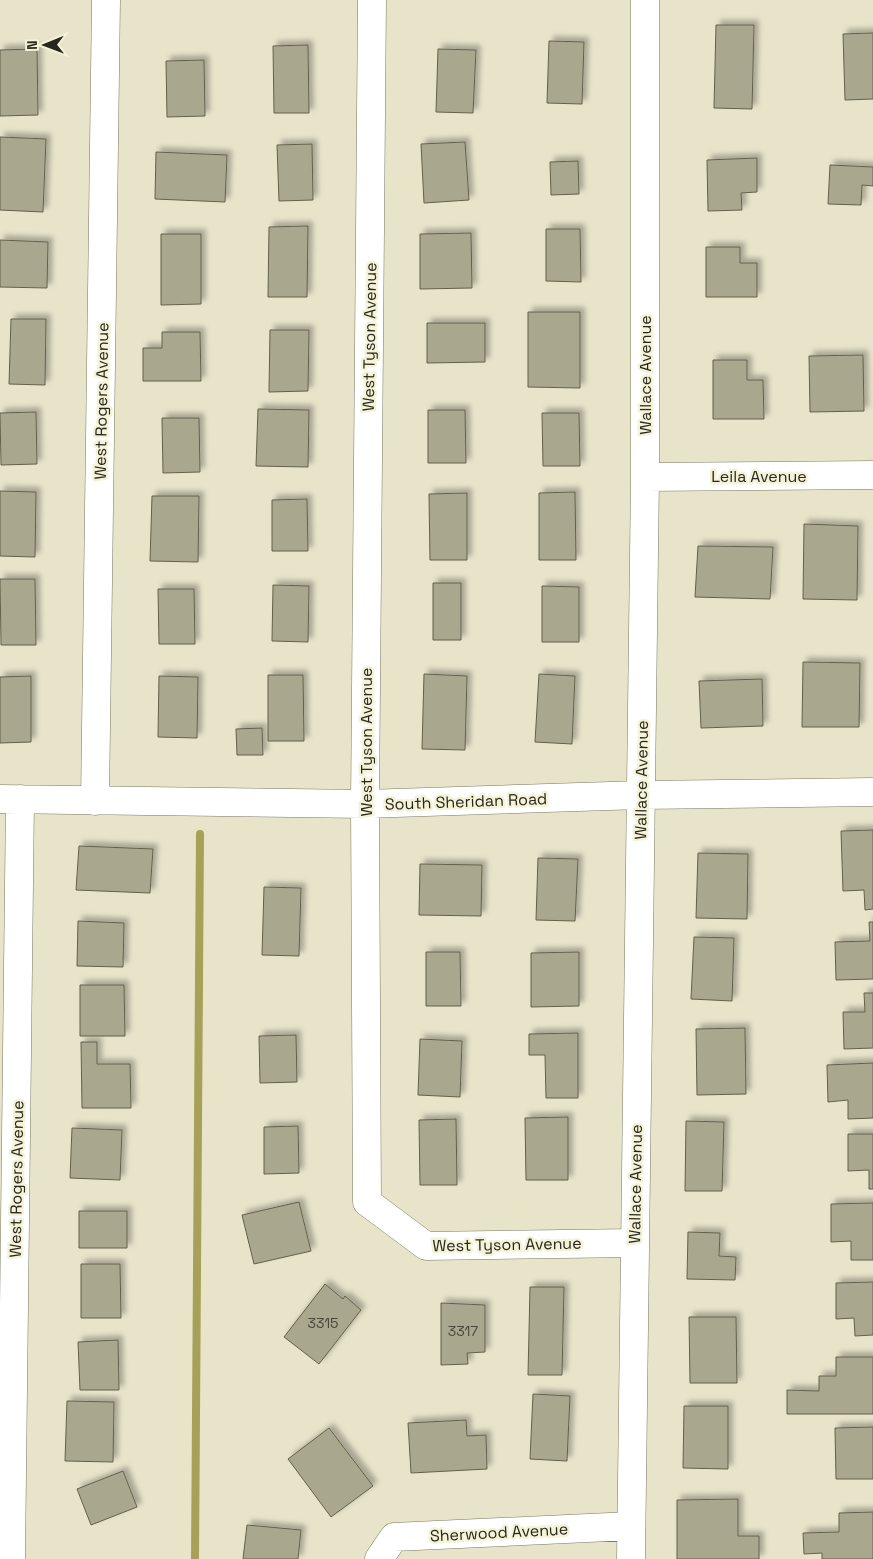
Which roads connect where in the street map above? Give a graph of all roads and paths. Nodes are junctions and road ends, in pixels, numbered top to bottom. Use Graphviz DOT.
graph roads {
  1 [pos="106,0"];
  2 [pos="372,0"];
  3 [pos="645,0"];
  4 [pos="873,476"];
  5 [pos="645,478"];
  6 [pos="873,792"];
  7 [pos="641,795"];
  8 [pos="10,799"];
  9 [pos="95,802"];
  10 [pos="365,804"];
  11 [pos="634,1243"];
  12 [pos="631,1526"];
  13 [pos="11,1559"];
  14 [pos="379,1559"];
  15 [pos="631,1559"];
  1 -- 9 [label="street, West Rogers Avenue"];
  2 -- 10 [label="street, West Tyson Avenue"];
  3 -- 5 [label="street, Wallace Avenue"];
  4 -- 5 [label="street, Leila Avenue"];
  5 -- 7 [label="street, Wallace Avenue"];
  6 -- 7 [label="street, South Sheridan Road"];
  7 -- 10 [label="street, South Sheridan Road"];
  7 -- 11 [label="street, Wallace Avenue"];
  8 -- 9 [label="street, South Sheridan Road"];
  8 -- 13 [label="street, West Rogers Avenue"];
  9 -- 10 [label="street, South Sheridan Road"];
  10 -- 11 [label="street, West Tyson Avenue"];
  11 -- 12 [label="street, Wallace Avenue"];
  12 -- 14 [label="street, Sherwood Avenue"];
  12 -- 15 [label="street, Wallace Avenue"];
}
